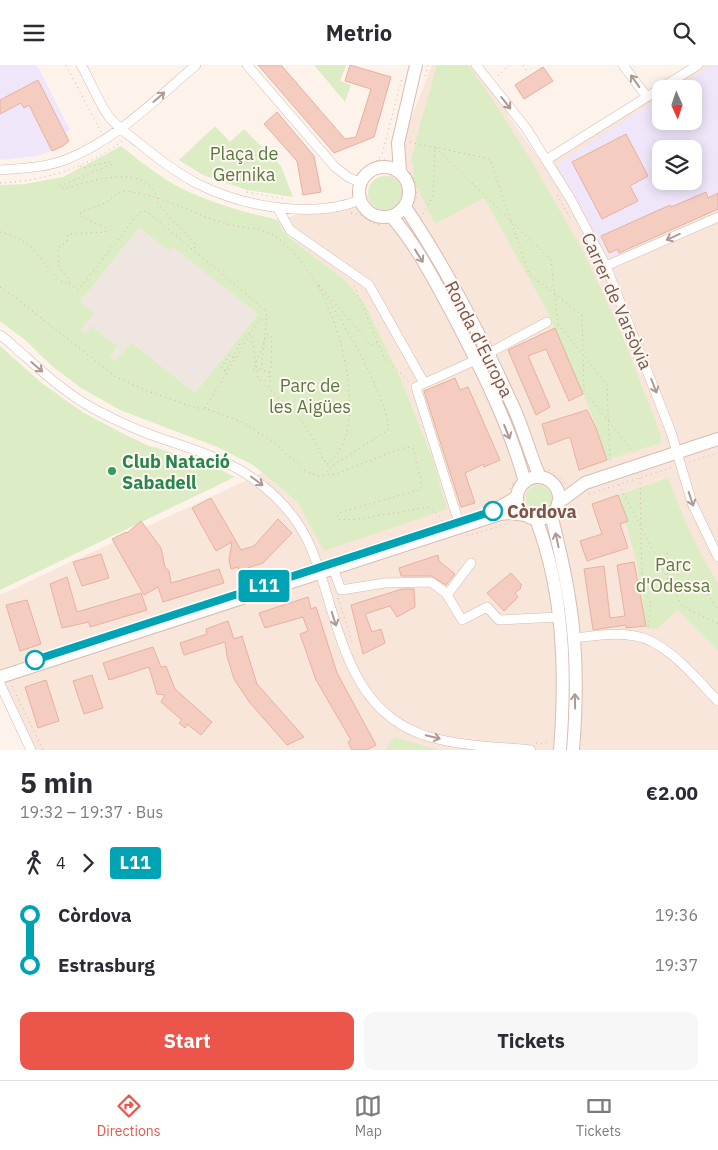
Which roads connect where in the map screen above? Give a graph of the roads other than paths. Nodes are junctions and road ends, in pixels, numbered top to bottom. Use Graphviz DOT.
graph roads {
  1 [pos="81,65"];
  2 [pos="196,65"];
  3 [pos="247,65"];
  4 [pos="416,65"];
  5 [pos="476,65"];
  6 [pos="624,65"];
  7 [pos="698,65"];
  8 [pos="646,97"];
  9 [pos="122,129"];
  10 [pos="403,142"];
  11 [pos="546,160"];
  12 [pos="382,167"];
  13 [pos="0,170"];
  14 [pos="400,173"];
  15 [pos="358,182"];
  16 [pos="360,200"];
  17 [pos="277,207"];
  18 [pos="404,207"];
  19 [pos="718,217"];
  20 [pos="388,221"];
  21 [pos="606,266"];
  22 [pos="547,322"];
  23 [pos="0,335"];
  24 [pos="488,354"];
  25 [pos="476,360"];
  26 [pos="420,385"];
  27 [pos="718,439"];
  28 [pos="676,457"];
  29 [pos="542,476"];
  30 [pos="524,477"];
  31 [pos="585,489"];
  32 [pos="513,500"];
  33 [pos="555,508"];
  34 [pos="531,517"];
  35 [pos="459,523"];
  36 [pos="718,557"];
  37 [pos="471,563"];
  38 [pos="333,568"];
  39 [pos="319,571"];
  40 [pos="447,595"];
  41 [pos="559,617"];
  42 [pos="574,638"];
  43 [pos="2,676"];
  44 [pos="718,701"];
  45 [pos="557,744"];
  46 [pos="533,746"];
  47 [pos="31,750"];
  48 [pos="573,750"];
  1 -- 9 [label="street"];
  9 -- 2 [label="street, one-way"];
  3 -- 15 [label="street"];
  4 -- 10 [label="main road"];
  5 -- 11 [label="street, Carrer de Varsòvia, one-way"];
  8 -- 6 [label="street, one-way"];
  7 -- 8 [label="street"];
  8 -- 11 [label="street"];
  9 -- 13 [label="street"];
  9 -- 17 [label="street"];
  10 -- 12 [label="main road"];
  10 -- 14 [label="main road"];
  11 -- 21 [label="street, Carrer de Varsòvia"];
  12 -- 14 [label="main road"];
  12 -- 15 [label="main road"];
  14 -- 18 [label="main road"];
  15 -- 16 [label="main road"];
  16 -- 17 [label="street"];
  16 -- 20 [label="main road"];
  17 -- 26 [label="street"];
  18 -- 20 [label="main road"];
  18 -- 24 [label="main road, Ronda d'Europa"];
  19 -- 21 [label="street, one-way"];
  20 -- 25 [label="main road, Ronda d'Europa, one-way"];
  21 -- 28 [label="street, Carrer de Varsòvia, one-way"];
  22 -- 24 [label="street"];
  23 -- 39 [label="street, one-way"];
  24 -- 25 [label="street"];
  24 -- 29 [label="main road, Ronda d'Europa"];
  25 -- 26 [label="street"];
  25 -- 30 [label="main road, Ronda d'Europa, one-way"];
  26 -- 35 [label="street"];
  27 -- 28 [label="main road"];
  28 -- 31 [label="main road"];
  28 -- 36 [label="street, Carrer de Varsòvia, one-way"];
  29 -- 30 [label="main road"];
  29 -- 31 [label="main road"];
  29 -- 33 [label="main road"];
  30 -- 32 [label="main road"];
  31 -- 33 [label="main road"];
  32 -- 34 [label="main road"];
  32 -- 35 [label="main road"];
  33 -- 34 [label="main road"];
  42 -- 33 [label="main road, one-way"];
  34 -- 38 [label="main road"];
  34 -- 41 [label="main road"];
  35 -- 39 [label="main road"];
  37 -- 40 [label="street"];
  38 -- 39 [label="main road"];
  38 -- 40 [label="street"];
  39 -- 43 [label="main road"];
  39 -- 43 [label="main road"];
  39 -- 46 [label="street, one-way"];
  40 -- 41 [label="street"];
  41 -- 45 [label="main road"];
  42 -- 44 [label="street"];
  48 -- 42 [label="main road, one-way"];
  43 -- 47 [label="street"];
}
